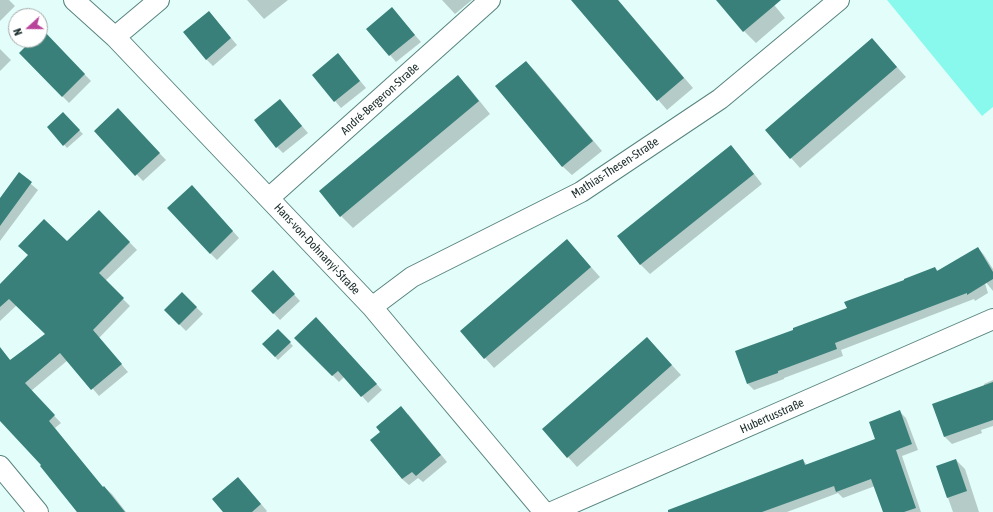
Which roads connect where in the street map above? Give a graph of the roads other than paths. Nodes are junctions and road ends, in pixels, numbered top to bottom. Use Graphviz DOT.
graph roads {
  1 [pos="74,0"];
  2 [pos="159,0"];
  3 [pos="490,0"];
  4 [pos="839,0"];
  5 [pos="116,37"];
  6 [pos="269,198"];
  7 [pos="372,307"];
  8 [pos="993,319"];
  9 [pos="0,466"];
  10 [pos="38,512"];
  11 [pos="544,512"];
  12 [pos="552,512"];
  1 -- 5 [label="street, Hans-von-Dohnanyi-Straße"];
  2 -- 5 [label="street"];
  3 -- 6 [label="street, André-Bergeron-Straße"];
  4 -- 7 [label="street, Mathias-Thesen-Straße"];
  5 -- 6 [label="street, Hans-von-Dohnanyi-Straße"];
  6 -- 7 [label="street, Hans-von-Dohnanyi-Straße"];
  7 -- 11 [label="street, Hans-von-Dohnanyi-Straße"];
  8 -- 12 [label="street, Hubertusstraße"];
  9 -- 10 [label="street"];
}
